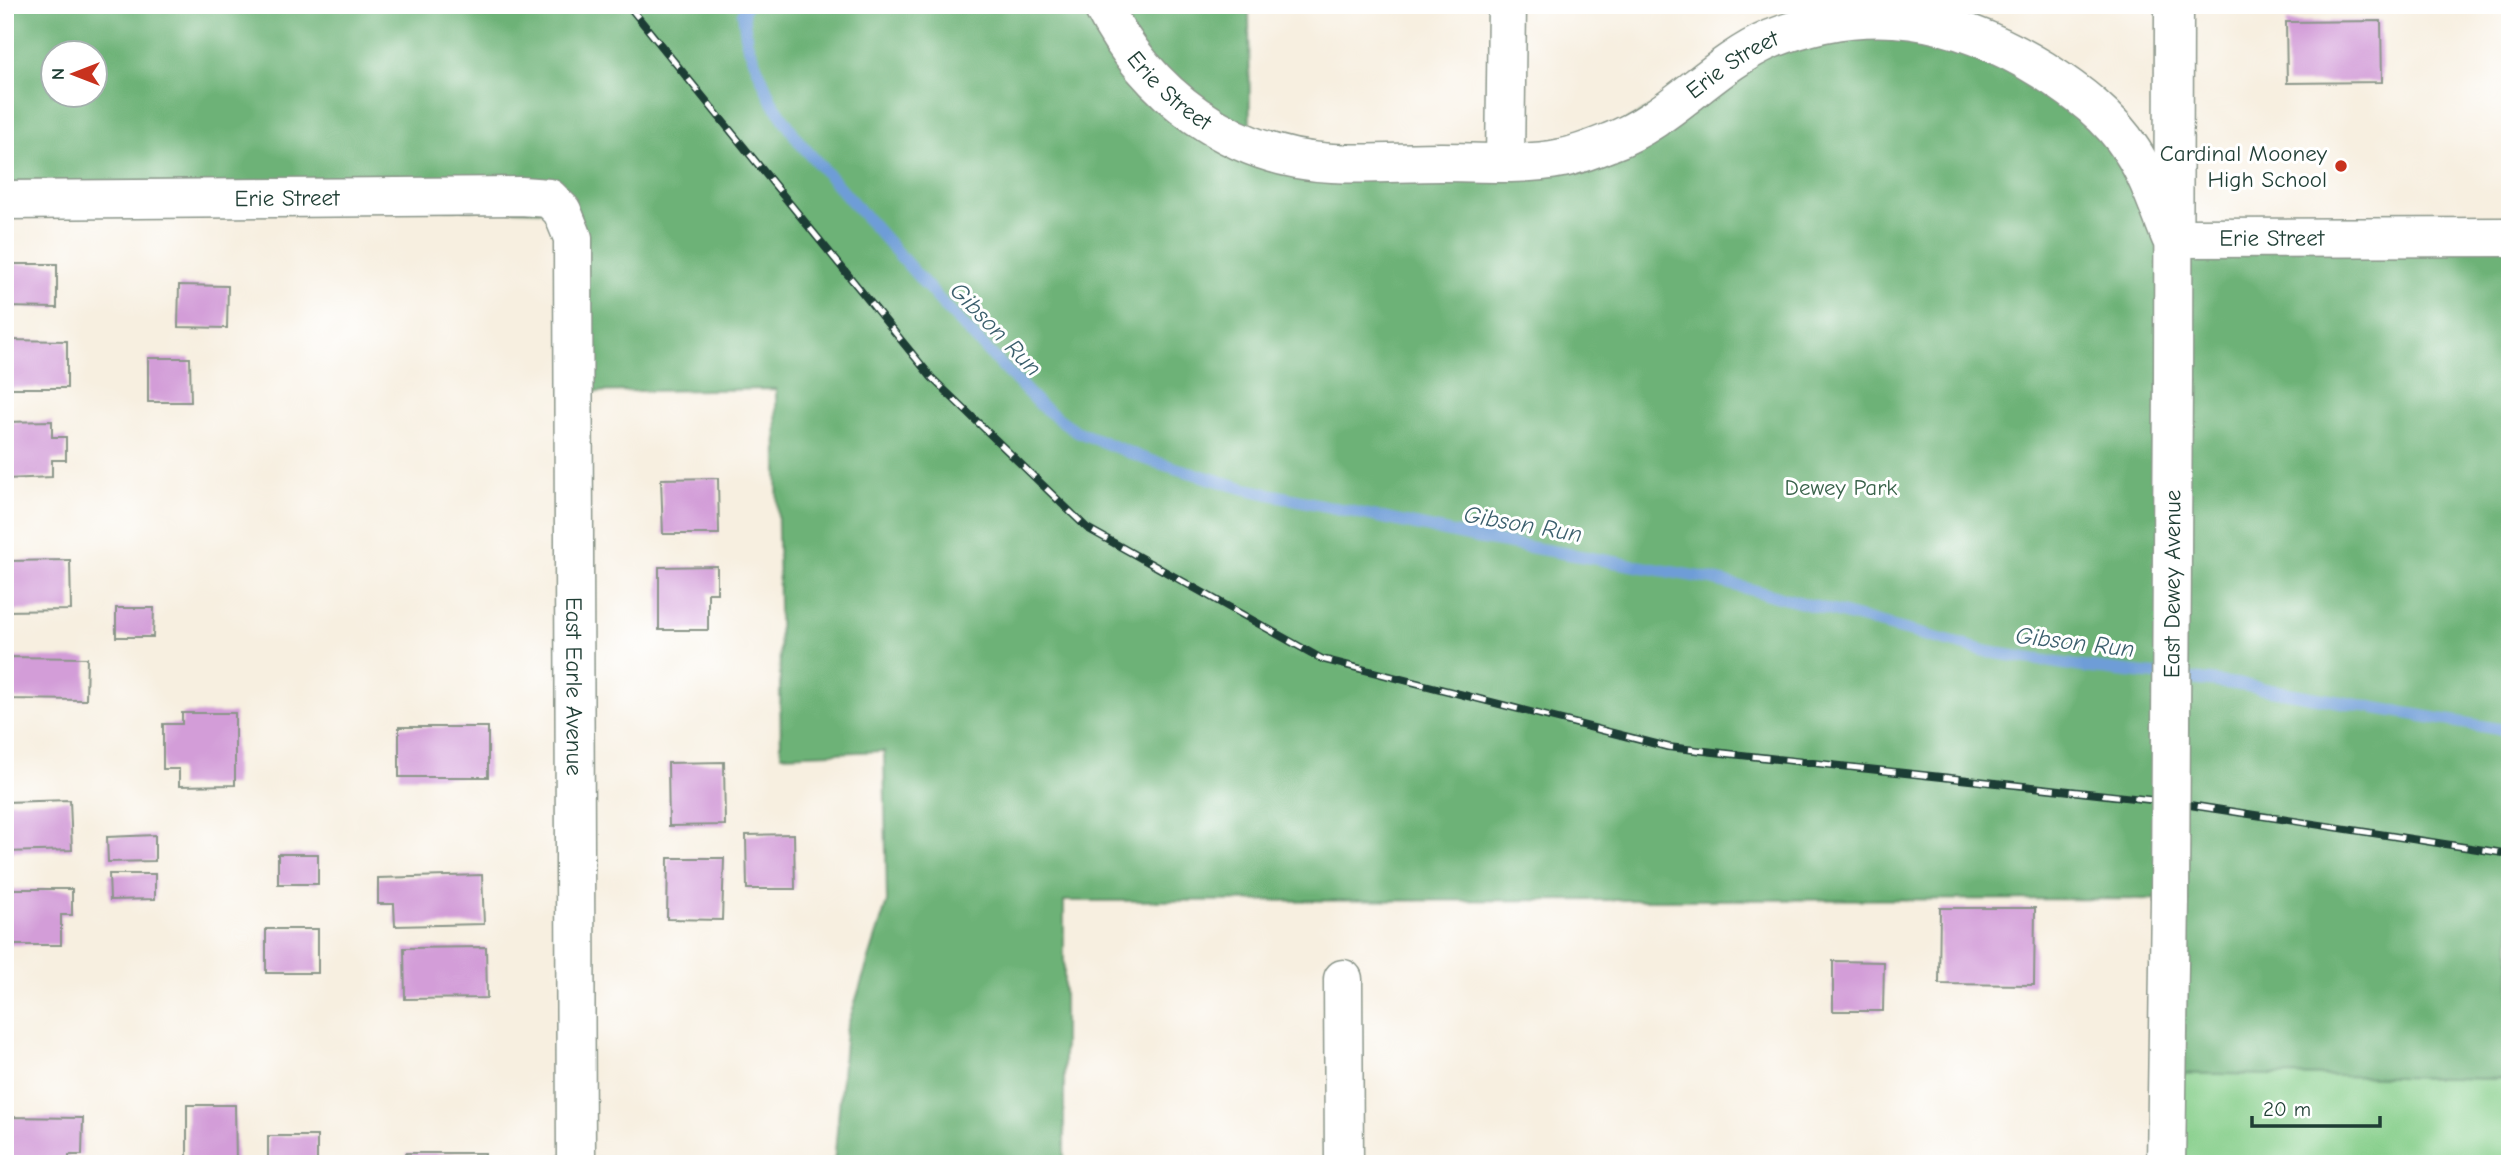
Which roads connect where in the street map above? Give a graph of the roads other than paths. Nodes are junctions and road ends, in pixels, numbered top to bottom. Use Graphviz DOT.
graph roads {
  1 [pos="1102,5"];
  2 [pos="1507,5"];
  3 [pos="2174,5"];
  4 [pos="1505,161"];
  5 [pos="5,200"];
  6 [pos="562,211"];
  7 [pos="2510,237"];
  8 [pos="2171,238"];
  9 [pos="1343,979"];
  10 [pos="576,1164"];
  11 [pos="1344,1164"];
  12 [pos="2166,1164"];
  1 -- 4 [label="street, Erie Street"];
  2 -- 4 [label="street"];
  3 -- 8 [label="street, East Dewey Avenue"];
  4 -- 8 [label="street, Erie Street"];
  5 -- 6 [label="street, Erie Street"];
  6 -- 10 [label="street, East Earle Avenue"];
  7 -- 8 [label="street, Erie Street"];
  8 -- 12 [label="street, East Dewey Avenue, bridge"];
  9 -- 11 [label="street"];
}
